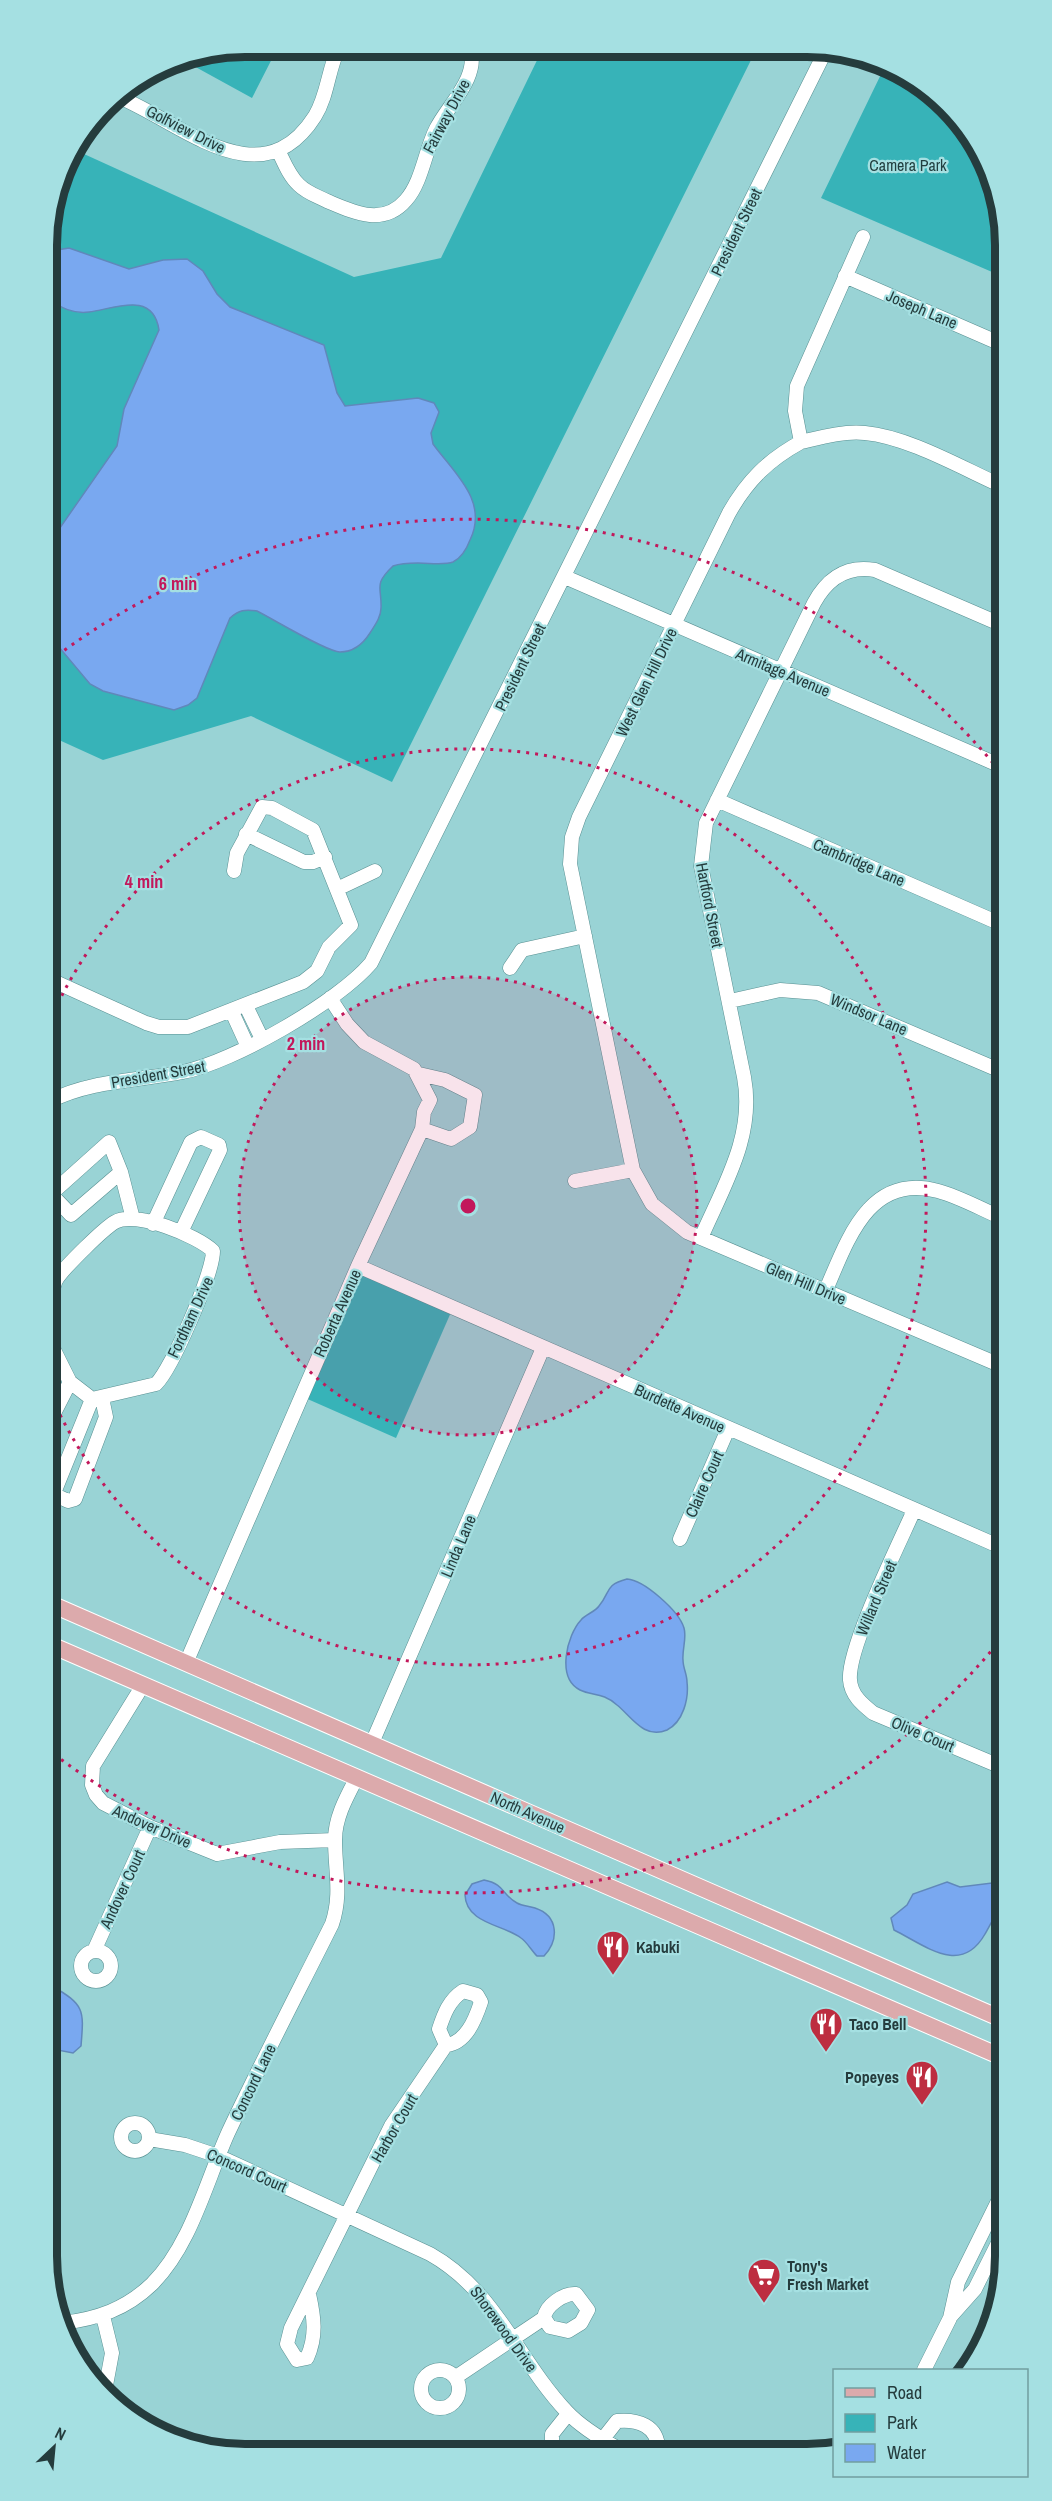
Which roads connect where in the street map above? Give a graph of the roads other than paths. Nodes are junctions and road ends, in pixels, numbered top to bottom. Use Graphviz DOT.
graph roads {
  1 [pos="336,57"];
  2 [pos="470,57"];
  3 [pos="822,57"];
  4 [pos="126,100"];
  5 [pos="278,150"];
  6 [pos="863,237"];
  7 [pos="845,276"];
  8 [pos="995,341"];
  9 [pos="801,442"];
  10 [pos="995,483"];
  11 [pos="565,577"];
  12 [pos="995,622"];
  13 [pos="675,625"];
  14 [pos="781,671"];
  15 [pos="995,764"];
  16 [pos="717,800"];
  17 [pos="246,834"];
  18 [pos="325,857"];
  19 [pos="234,871"];
  20 [pos="375,871"];
  21 [pos="338,889"];
  22 [pos="995,921"];
  23 [pos="585,936"];
  24 [pos="510,968"];
  25 [pos="57,982"];
  26 [pos="330,998"];
  27 [pos="730,1001"];
  28 [pos="246,1006"];
  29 [pos="232,1012"];
  30 [pos="262,1039"];
  31 [pos="248,1047"];
  32 [pos="995,1068"];
  33 [pos="419,1074"];
  34 [pos="57,1098"];
  35 [pos="422,1129"];
  36 [pos="633,1170"];
  37 [pos="121,1172"];
  38 [pos="575,1181"];
  39 [pos="57,1189"];
  40 [pos="57,1200"];
  41 [pos="995,1215"];
  42 [pos="133,1219"];
  43 [pos="153,1224"];
  44 [pos="182,1230"];
  45 [pos="701,1238"];
  46 [pos="358,1266"];
  47 [pos="57,1274"];
  48 [pos="825,1292"];
  49 [pos="543,1348"];
  50 [pos="57,1356"];
  51 [pos="995,1363"];
  52 [pos="70,1382"];
  53 [pos="97,1399"];
  54 [pos="57,1407"];
  55 [pos="728,1429"];
  56 [pos="57,1486"];
  57 [pos="57,1496"];
  58 [pos="914,1510"];
  59 [pos="680,1539"];
  60 [pos="995,1545"];
  61 [pos="57,1607"];
  62 [pos="57,1648"];
  63 [pos="186,1663"];
  64 [pos="143,1685"];
  65 [pos="852,1688"];
  66 [pos="372,1743"];
  67 [pos="995,1764"];
  68 [pos="356,1779"];
  69 [pos="150,1827"];
  70 [pos="335,1840"];
  71 [pos="94,1951"];
  72 [pos="995,2016"];
  73 [pos="446,2045"];
  74 [pos="974,2045"];
  75 [pos="995,2054"];
  76 [pos="995,2059"];
  77 [pos="149,2139"];
  78 [pos="218,2156"];
  79 [pos="995,2207"];
  80 [pos="344,2214"];
  81 [pos="995,2249"];
  82 [pos="309,2294"];
  83 [pos="103,2316"];
  84 [pos="544,2318"];
  85 [pos="950,2318"];
  86 [pos="69,2322"];
  87 [pos="511,2338"];
  88 [pos="924,2369"];
  89 [pos="456,2377"];
  90 [pos="107,2383"];
  91 [pos="568,2414"];
  92 [pos="552,2444"];
  93 [pos="598,2444"];
  94 [pos="658,2444"];
  1 -- 5 [label="street"];
  2 -- 5 [label="street, Fairway Drive"];
  3 -- 11 [label="street, President Street"];
  4 -- 5 [label="street, Golfview Drive"];
  6 -- 7 [label="street"];
  7 -- 8 [label="street, Joseph Lane"];
  7 -- 9 [label="street"];
  9 -- 10 [label="street, West Glen Hill Drive"];
  9 -- 13 [label="street, West Glen Hill Drive"];
  11 -- 13 [label="street, Armitage Avenue"];
  11 -- 26 [label="street, President Street"];
  12 -- 14 [label="street, Hartford Street"];
  13 -- 14 [label="street, Armitage Avenue"];
  13 -- 23 [label="street, West Glen Hill Drive"];
  14 -- 15 [label="street, Armitage Avenue"];
  14 -- 16 [label="street, Hartford Street"];
  16 -- 22 [label="street, Cambridge Lane"];
  16 -- 27 [label="street, Hartford Street"];
  17 -- 18 [label="street"];
  17 -- 18 [label="street"];
  17 -- 19 [label="street"];
  18 -- 21 [label="street"];
  20 -- 21 [label="street"];
  21 -- 28 [label="street"];
  23 -- 24 [label="street"];
  23 -- 36 [label="street, West Glen Hill Drive"];
  25 -- 29 [label="street"];
  26 -- 30 [label="street, President Street"];
  26 -- 33 [label="street"];
  27 -- 32 [label="street, Windsor Lane"];
  27 -- 45 [label="street, Hartford Street"];
  28 -- 29 [label="street"];
  28 -- 30 [label="street"];
  29 -- 31 [label="street"];
  30 -- 31 [label="street, President Street"];
  31 -- 34 [label="street, President Street"];
  33 -- 35 [label="street, Roberta Avenue"];
  33 -- 35 [label="street"];
  35 -- 46 [label="street, Roberta Avenue"];
  36 -- 38 [label="street"];
  36 -- 45 [label="street, Glen Hill Drive"];
  37 -- 39 [label="street"];
  37 -- 40 [label="street"];
  37 -- 42 [label="street"];
  41 -- 48 [label="street"];
  42 -- 43 [label="street, Fordham Drive"];
  42 -- 47 [label="street"];
  43 -- 44 [label="street, Fordham Drive"];
  43 -- 44 [label="street"];
  44 -- 53 [label="street, Fordham Drive"];
  45 -- 48 [label="street, Glen Hill Drive"];
  46 -- 49 [label="street, Burdette Avenue"];
  46 -- 63 [label="street, Roberta Avenue"];
  48 -- 51 [label="street, Glen Hill Drive"];
  49 -- 55 [label="street, Burdette Avenue"];
  49 -- 66 [label="street, Linda Lane"];
  50 -- 52 [label="street"];
  52 -- 53 [label="street"];
  52 -- 54 [label="street"];
  53 -- 56 [label="street"];
  53 -- 57 [label="street"];
  55 -- 58 [label="street, Burdette Avenue"];
  55 -- 59 [label="street, Claire Court"];
  58 -- 60 [label="street, Burdette Avenue"];
  58 -- 65 [label="street, Willard Street"];
  61 -- 63 [label="main road, North Avenue"];
  62 -- 64 [label="main road"];
  63 -- 66 [label="main road, North Avenue"];
  64 -- 68 [label="main road"];
  64 -- 69 [label="street, Andover Drive"];
  65 -- 67 [label="street, Olive Court"];
  66 -- 72 [label="main road, North Avenue"];
  68 -- 70 [label="street, Concord Lane"];
  68 -- 74 [label="main road"];
  69 -- 70 [label="street, Andover Drive"];
  69 -- 71 [label="street, Andover Court"];
  70 -- 78 [label="street, Concord Lane"];
  73 -- 80 [label="street, Harbor Court"];
  74 -- 75 [label="main road"];
  74 -- 76 [label="main road"];
  77 -- 78 [label="street, Concord Court"];
  78 -- 80 [label="street, Concord Court"];
  78 -- 83 [label="street, Concord Lane"];
  79 -- 85 [label="street"];
  80 -- 82 [label="street, Harbor Court"];
  80 -- 87 [label="street, Shorewood Drive"];
  81 -- 85 [label="street"];
  83 -- 86 [label="street, Concord Lane"];
  83 -- 90 [label="street"];
  84 -- 87 [label="street"];
  85 -- 88 [label="street"];
  87 -- 89 [label="street"];
  87 -- 91 [label="street, Shorewood Drive"];
  91 -- 92 [label="street"];
  91 -- 93 [label="street, Shorewood Drive"];
  93 -- 94 [label="street"];
}
